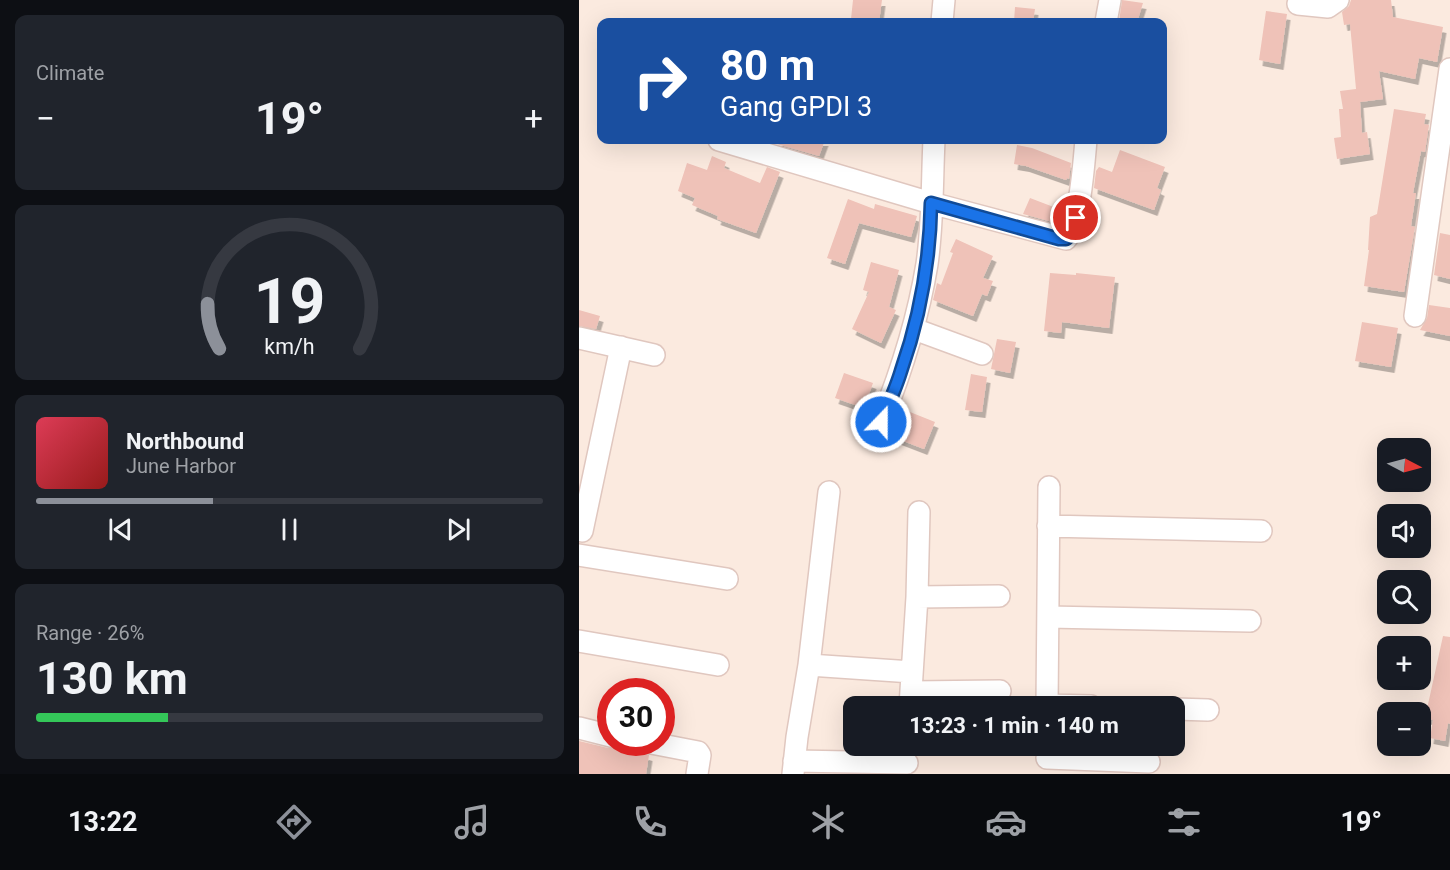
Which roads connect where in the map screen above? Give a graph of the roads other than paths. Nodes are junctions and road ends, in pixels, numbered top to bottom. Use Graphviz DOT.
graph roads {
  1 [pos="944,0"];
  2 [pos="1110,0"];
  3 [pos="1338,0"];
  4 [pos="1298,4"];
  5 [pos="942,18"];
  6 [pos="1106,18"];
  7 [pos="1450,69"];
  8 [pos="732,144"];
  9 [pos="934,144"];
  10 [pos="1085,144"];
  11 [pos="931,203"];
  12 [pos="1415,316"];
  13 [pos="914,329"];
  14 [pos="579,338"];
  15 [pos="621,347"];
  16 [pos="983,354"];
  17 [pos="654,355"];
  18 [pos="881,422"];
  19 [pos="1049,487"];
  20 [pos="829,492"];
  21 [pos="919,512"];
  22 [pos="1049,526"];
  23 [pos="1261,531"];
  24 [pos="580,537"];
  25 [pos="579,555"];
  26 [pos="727,579"];
  27 [pos="999,596"];
  28 [pos="917,597"];
  29 [pos="1048,617"];
  30 [pos="1250,621"];
  31 [pos="579,641"];
  32 [pos="718,665"];
  33 [pos="809,665"];
  34 [pos="911,690"];
  35 [pos="1000,691"];
  36 [pos="1047,696"];
  37 [pos="1185,709"];
  38 [pos="1208,710"];
  39 [pos="579,728"];
  40 [pos="597,732"];
  41 [pos="675,748"];
  42 [pos="1047,759"];
  43 [pos="907,761"];
  44 [pos="1149,762"];
  45 [pos="794,767"];
  46 [pos="697,774"];
  1 -- 5 [label="street"];
  2 -- 6 [label="street"];
  3 -- 4 [label="street"];
  7 -- 12 [label="street"];
  8 -- 11 [label="street"];
  9 -- 11 [label="street"];
  10 -- 11 [label="street"];
  11 -- 13 [label="street"];
  13 -- 16 [label="street"];
  13 -- 18 [label="street"];
  14 -- 15 [label="street"];
  15 -- 17 [label="street"];
  15 -- 24 [label="street"];
  19 -- 22 [label="street"];
  20 -- 33 [label="street"];
  21 -- 28 [label="street"];
  22 -- 23 [label="street"];
  22 -- 29 [label="street"];
  25 -- 26 [label="street"];
  27 -- 28 [label="street"];
  28 -- 34 [label="street"];
  29 -- 30 [label="street"];
  29 -- 36 [label="street"];
  31 -- 32 [label="street"];
  33 -- 34 [label="street"];
  33 -- 45 [label="street"];
  34 -- 35 [label="street"];
  37 -- 38 [label="street"];
  39 -- 40 [label="street"];
  41 -- 46 [label="street"];
  42 -- 44 [label="street"];
  43 -- 45 [label="street"];
}
